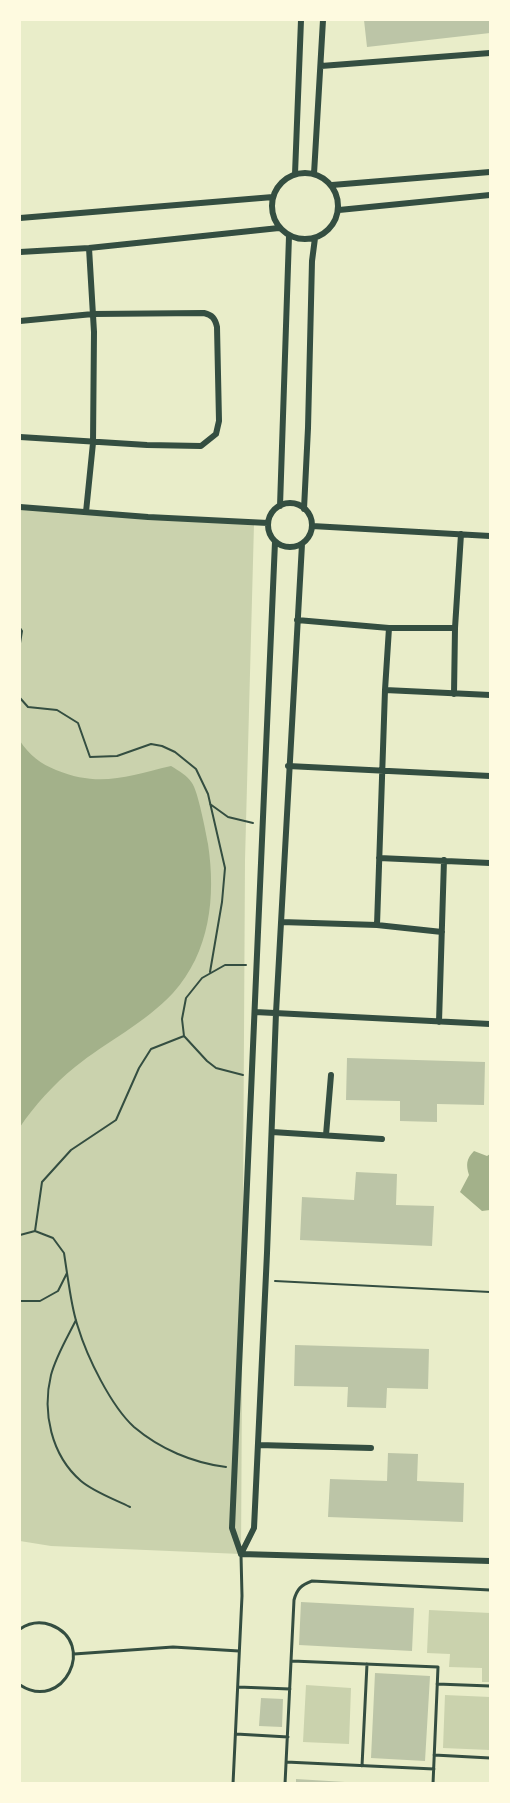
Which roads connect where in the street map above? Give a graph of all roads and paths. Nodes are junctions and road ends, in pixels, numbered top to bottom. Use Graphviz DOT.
graph roads {
  1 [pos="302,20"];
  2 [pos="323,20"];
  3 [pos="490,53"];
  4 [pos="321,66"];
  5 [pos="490,172"];
  6 [pos="296,174"];
  7 [pos="314,174"];
  8 [pos="332,185"];
  9 [pos="490,195"];
  10 [pos="273,197"];
  11 [pos="339,210"];
  12 [pos="20,218"];
  13 [pos="279,228"];
  14 [pos="290,236"];
  15 [pos="315,238"];
  16 [pos="89,248"];
  17 [pos="20,252"];
  18 [pos="93,314"];
  19 [pos="20,321"];
  20 [pos="20,437"];
  21 [pos="93,442"];
  22 [pos="280,506"];
  23 [pos="20,507"];
  24 [pos="304,508"];
  25 [pos="86,512"];
  26 [pos="268,523"];
  27 [pos="312,526"];
  28 [pos="461,534"];
  29 [pos="490,536"];
  30 [pos="275,542"];
  31 [pos="302,544"];
  32 [pos="297,620"];
  33 [pos="20,628"];
  34 [pos="390,628"];
  35 [pos="455,628"];
  36 [pos="20,643"];
  37 [pos="385,690"];
  38 [pos="454,694"];
  39 [pos="490,695"];
  40 [pos="20,698"];
  41 [pos="288,766"];
  42 [pos="382,771"];
  43 [pos="490,776"];
  44 [pos="210,804"];
  45 [pos="263,824"];
  46 [pos="379,858"];
  47 [pos="444,861"];
  48 [pos="490,862"];
  49 [pos="281,922"];
  50 [pos="377,926"];
  51 [pos="442,932"];
  52 [pos="257,966"];
  53 [pos="210,972"];
  54 [pos="255,1012"];
  55 [pos="276,1013"];
  56 [pos="439,1022"];
  57 [pos="490,1024"];
  58 [pos="183,1036"];
  59 [pos="331,1075"];
  60 [pos="252,1076"];
  61 [pos="272,1132"];
  62 [pos="326,1135"];
  63 [pos="382,1139"];
  64 [pos="35,1231"];
  65 [pos="20,1235"];
  66 [pos="67,1273"];
  67 [pos="266,1281"];
  68 [pos="490,1292"];
  69 [pos="20,1300"];
  70 [pos="76,1320"];
  71 [pos="258,1445"];
  72 [pos="371,1448"];
  73 [pos="234,1468"];
  74 [pos="130,1507"];
  75 [pos="241,1554"];
  76 [pos="490,1561"];
  77 [pos="490,1590"];
  78 [pos="20,1629"];
  79 [pos="240,1651"];
  80 [pos="74,1654"];
  81 [pos="292,1661"];
  82 [pos="367,1664"];
  83 [pos="437,1684"];
  84 [pos="20,1685"];
  85 [pos="490,1686"];
  86 [pos="238,1687"];
  87 [pos="290,1689"];
  88 [pos="236,1734"];
  89 [pos="288,1737"];
  90 [pos="434,1755"];
  91 [pos="490,1758"];
  92 [pos="286,1762"];
  93 [pos="362,1766"];
  94 [pos="434,1769"];
  95 [pos="233,1784"];
  96 [pos="285,1784"];
  97 [pos="433,1784"];
  1 -- 6 [label="street"];
  2 -- 4 [label="street"];
  3 -- 4 [label="street"];
  4 -- 7 [label="street"];
  5 -- 8 [label="street"];
  6 -- 7 [label="street"];
  6 -- 10 [label="street"];
  7 -- 8 [label="street"];
  8 -- 11 [label="street"];
  9 -- 11 [label="street"];
  10 -- 12 [label="street"];
  10 -- 13 [label="street"];
  11 -- 15 [label="street"];
  13 -- 14 [label="street"];
  13 -- 16 [label="street"];
  14 -- 15 [label="street"];
  14 -- 22 [label="street"];
  15 -- 24 [label="street"];
  16 -- 17 [label="street"];
  16 -- 18 [label="street"];
  18 -- 19 [label="street"];
  18 -- 21 [label="street"];
  18 -- 21 [label="street"];
  20 -- 21 [label="street"];
  21 -- 25 [label="street"];
  22 -- 24 [label="street"];
  22 -- 26 [label="street"];
  23 -- 25 [label="street"];
  24 -- 27 [label="street"];
  25 -- 26 [label="street"];
  26 -- 30 [label="street"];
  27 -- 28 [label="street"];
  27 -- 31 [label="street"];
  28 -- 29 [label="street"];
  28 -- 35 [label="street"];
  30 -- 31 [label="street"];
  30 -- 45 [label="street"];
  31 -- 32 [label="street"];
  32 -- 34 [label="street"];
  32 -- 41 [label="street"];
  33 -- 36 [label="path"];
  34 -- 35 [label="street"];
  34 -- 37 [label="street"];
  35 -- 38 [label="street"];
  37 -- 38 [label="street"];
  37 -- 42 [label="street"];
  38 -- 39 [label="street"];
  40 -- 44 [label="path"];
  41 -- 42 [label="street"];
  41 -- 49 [label="street"];
  42 -- 43 [label="street"];
  42 -- 46 [label="street"];
  44 -- 45 [label="path"];
  44 -- 53 [label="path"];
  45 -- 52 [label="street"];
  46 -- 47 [label="street"];
  46 -- 50 [label="street"];
  47 -- 48 [label="street"];
  47 -- 51 [label="street"];
  49 -- 50 [label="street"];
  49 -- 55 [label="street"];
  50 -- 51 [label="street"];
  51 -- 56 [label="street"];
  52 -- 53 [label="path"];
  52 -- 54 [label="street"];
  53 -- 58 [label="path"];
  54 -- 55 [label="street"];
  54 -- 60 [label="street"];
  55 -- 56 [label="street"];
  55 -- 61 [label="street"];
  56 -- 57 [label="street"];
  58 -- 60 [label="path"];
  58 -- 64 [label="path"];
  59 -- 62 [label="street"];
  60 -- 73 [label="street"];
  61 -- 62 [label="street"];
  61 -- 67 [label="street"];
  62 -- 63 [label="street"];
  64 -- 65 [label="path"];
  64 -- 66 [label="path"];
  66 -- 69 [label="path"];
  66 -- 70 [label="path"];
  67 -- 68 [label="path"];
  67 -- 71 [label="street"];
  70 -- 73 [label="path"];
  70 -- 74 [label="path"];
  71 -- 72 [label="street"];
  71 -- 75 [label="street"];
  73 -- 75 [label="street"];
  75 -- 76 [label="street"];
  75 -- 79 [label="lane"];
  77 -- 81 [label="lane"];
  78 -- 80 [label="lane"];
  79 -- 80 [label="lane"];
  79 -- 86 [label="lane"];
  80 -- 84 [label="lane"];
  81 -- 82 [label="lane"];
  81 -- 87 [label="lane"];
  82 -- 83 [label="lane"];
  82 -- 93 [label="lane"];
  83 -- 85 [label="lane"];
  83 -- 90 [label="lane"];
  86 -- 87 [label="lane"];
  86 -- 88 [label="lane"];
  87 -- 89 [label="lane"];
  88 -- 89 [label="lane"];
  88 -- 95 [label="lane"];
  89 -- 92 [label="lane"];
  90 -- 91 [label="lane"];
  90 -- 94 [label="lane"];
  92 -- 93 [label="lane"];
  92 -- 96 [label="lane"];
  93 -- 94 [label="lane"];
  94 -- 97 [label="lane"];
}
